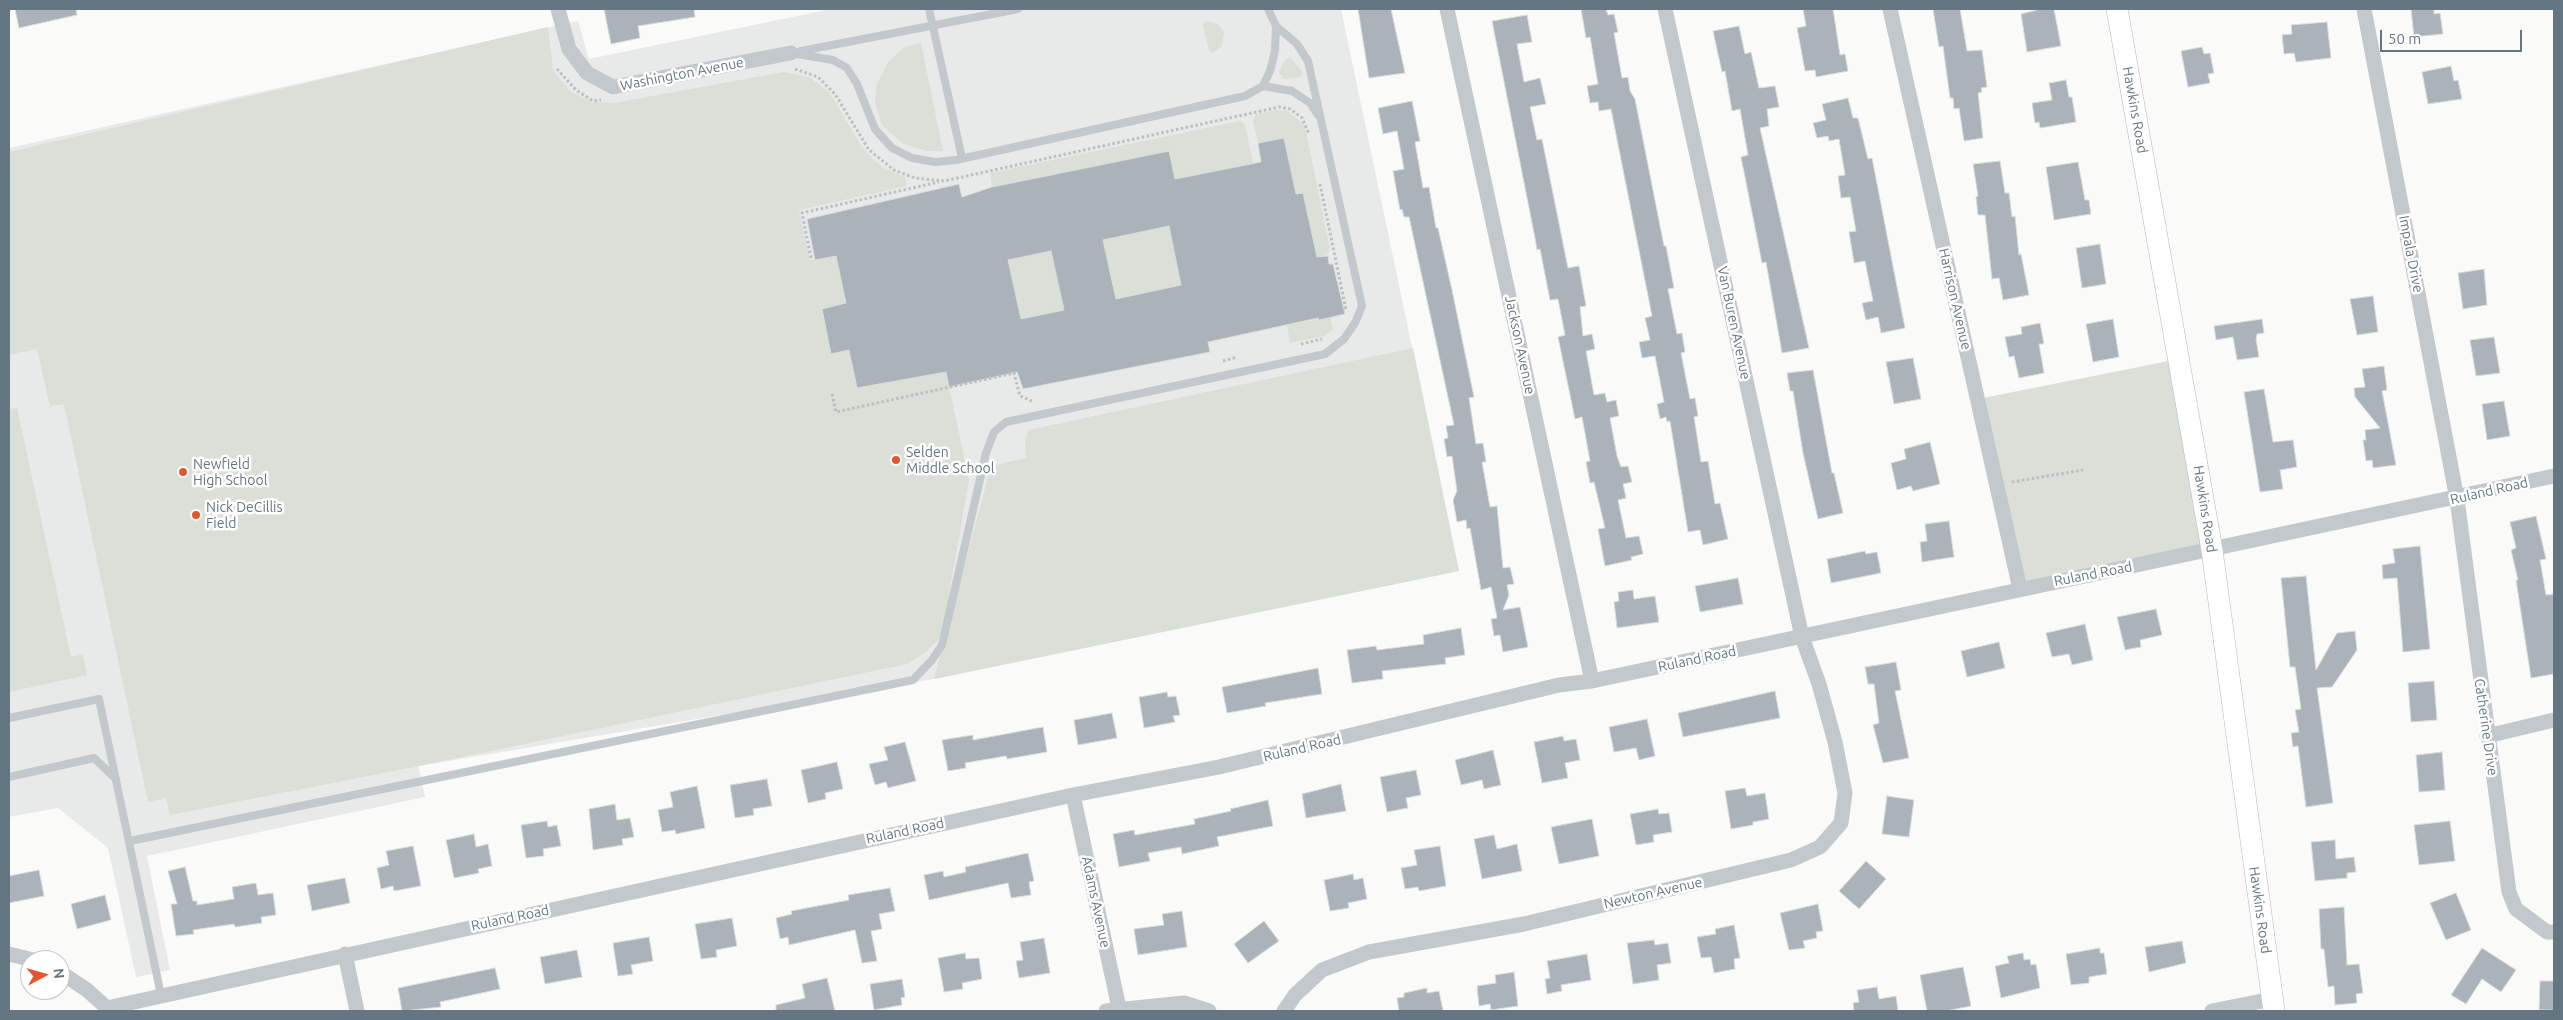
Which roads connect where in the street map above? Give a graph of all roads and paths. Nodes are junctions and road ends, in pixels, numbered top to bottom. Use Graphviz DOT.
graph roads {
  1 [pos="558,9"];
  2 [pos="929,9"];
  3 [pos="1018,9"];
  4 [pos="1268,9"];
  5 [pos="1448,9"];
  6 [pos="1665,9"];
  7 [pos="1890,9"];
  8 [pos="2117,9"];
  9 [pos="2364,9"];
  10 [pos="932,26"];
  11 [pos="1276,26"];
  12 [pos="791,53"];
  13 [pos="1263,86"];
  14 [pos="1322,121"];
  15 [pos="962,158"];
  16 [pos="944,181"];
  17 [pos="812,258"];
  18 [pos="1237,357"];
  19 [pos="1218,362"];
  20 [pos="832,394"];
  21 [pos="1041,400"];
  22 [pos="2083,470"];
  23 [pos="2554,476"];
  24 [pos="1997,485"];
  25 [pos="2457,499"];
  26 [pos="2212,550"];
  27 [pos="2020,589"];
  28 [pos="1802,637"];
  29 [pos="1592,682"];
  30 [pos="9,718"];
  31 [pos="2554,720"];
  32 [pos="2487,736"];
  33 [pos="9,777"];
  34 [pos="116,779"];
  35 [pos="1073,795"];
  36 [pos="130,841"];
  37 [pos="2554,932"];
  38 [pos="345,954"];
  39 [pos="70,979"];
  40 [pos="161,995"];
  41 [pos="2273,1005"];
  42 [pos="107,1010"];
  43 [pos="1113,1010"];
  44 [pos="357,1011"];
  45 [pos="1209,1011"];
  46 [pos="1284,1011"];
  47 [pos="2212,1011"];
  1 -- 12 [label="street, Washington Avenue"];
  2 -- 10 [label="lane"];
  3 -- 10 [label="lane"];
  4 -- 11 [label="lane"];
  5 -- 29 [label="street, Jackson Avenue"];
  6 -- 28 [label="street, Van Buren Avenue"];
  7 -- 24 [label="street, Harrison Avenue"];
  8 -- 26 [label="street, Hawkins Road"];
  9 -- 25 [label="street, Impala Drive"];
  10 -- 12 [label="lane"];
  10 -- 15 [label="lane"];
  11 -- 13 [label="lane"];
  11 -- 14 [label="lane"];
  12 -- 15 [label="lane"];
  13 -- 14 [label="lane"];
  13 -- 15 [label="lane"];
  14 -- 36 [label="lane"];
  16 -- 17 [label="path"];
  18 -- 19 [label="path"];
  20 -- 21 [label="path"];
  22 -- 24 [label="path"];
  23 -- 25 [label="street, Ruland Road"];
  24 -- 27 [label="street, Harrison Avenue"];
  25 -- 26 [label="street, Ruland Road"];
  25 -- 32 [label="street, Catherine Drive"];
  26 -- 27 [label="street, Ruland Road"];
  26 -- 41 [label="street, Hawkins Road"];
  27 -- 28 [label="street, Ruland Road"];
  28 -- 29 [label="street, Ruland Road"];
  28 -- 46 [label="street, Newton Avenue"];
  29 -- 35 [label="street, Ruland Road"];
  30 -- 34 [label="lane"];
  31 -- 32 [label="street"];
  32 -- 37 [label="street, Catherine Drive"];
  33 -- 34 [label="lane"];
  34 -- 36 [label="lane"];
  35 -- 38 [label="street, Ruland Road"];
  35 -- 43 [label="street, Adams Avenue"];
  36 -- 40 [label="lane"];
  38 -- 40 [label="street, Ruland Road"];
  38 -- 44 [label="street"];
  39 -- 42 [label="street, Ruland Road"];
  40 -- 42 [label="street, Ruland Road"];
  41 -- 47 [label="street"];
  43 -- 45 [label="street"];
}
